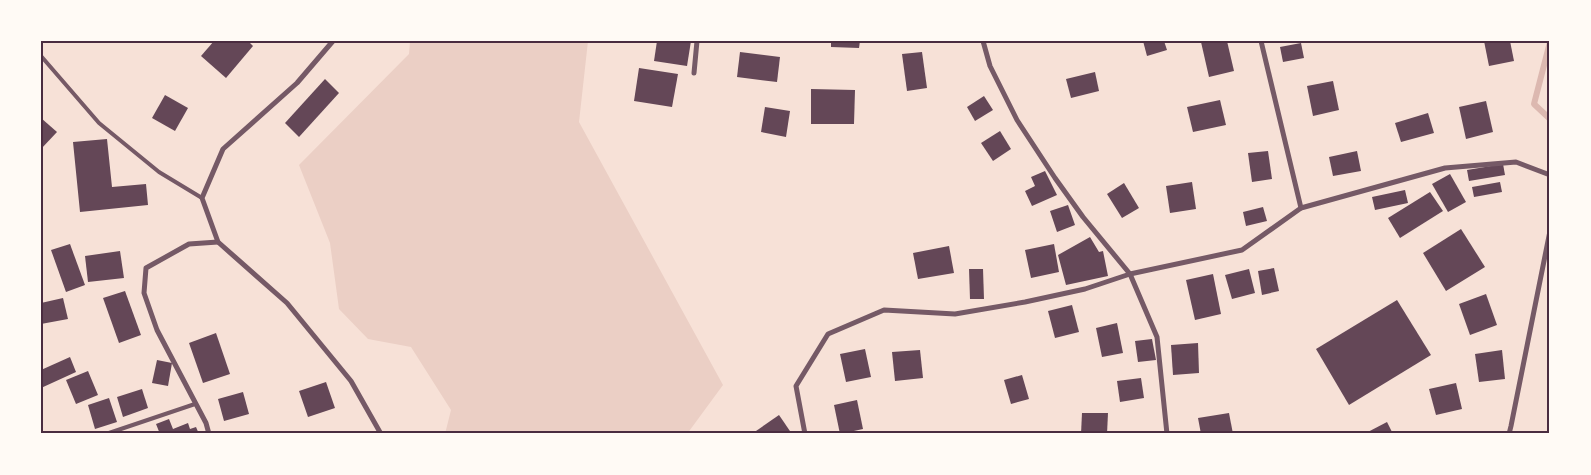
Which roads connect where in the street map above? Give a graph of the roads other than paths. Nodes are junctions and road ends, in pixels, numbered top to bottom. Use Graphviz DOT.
graph roads {
  1 [pos="333,41"];
  2 [pos="697,41"];
  3 [pos="983,41"];
  4 [pos="1261,41"];
  5 [pos="41,56"];
  6 [pos="694,73"];
  7 [pos="1550,175"];
  8 [pos="202,198"];
  9 [pos="1301,208"];
  10 [pos="1550,231"];
  11 [pos="218,242"];
  12 [pos="1130,274"];
  13 [pos="196,404"];
  14 [pos="106,434"];
  15 [pos="208,434"];
  16 [pos="381,434"];
  17 [pos="805,434"];
  18 [pos="1167,434"];
  19 [pos="1508,434"];
  1 -- 8 [label="street"];
  2 -- 6 [label="street"];
  3 -- 12 [label="street"];
  4 -- 9 [label="street"];
  5 -- 8 [label="lane"];
  7 -- 9 [label="street"];
  8 -- 11 [label="street"];
  9 -- 12 [label="street"];
  10 -- 19 [label="street"];
  11 -- 13 [label="street"];
  11 -- 16 [label="street"];
  12 -- 17 [label="street"];
  12 -- 18 [label="street"];
  13 -- 14 [label="lane"];
  13 -- 15 [label="street"];
}
